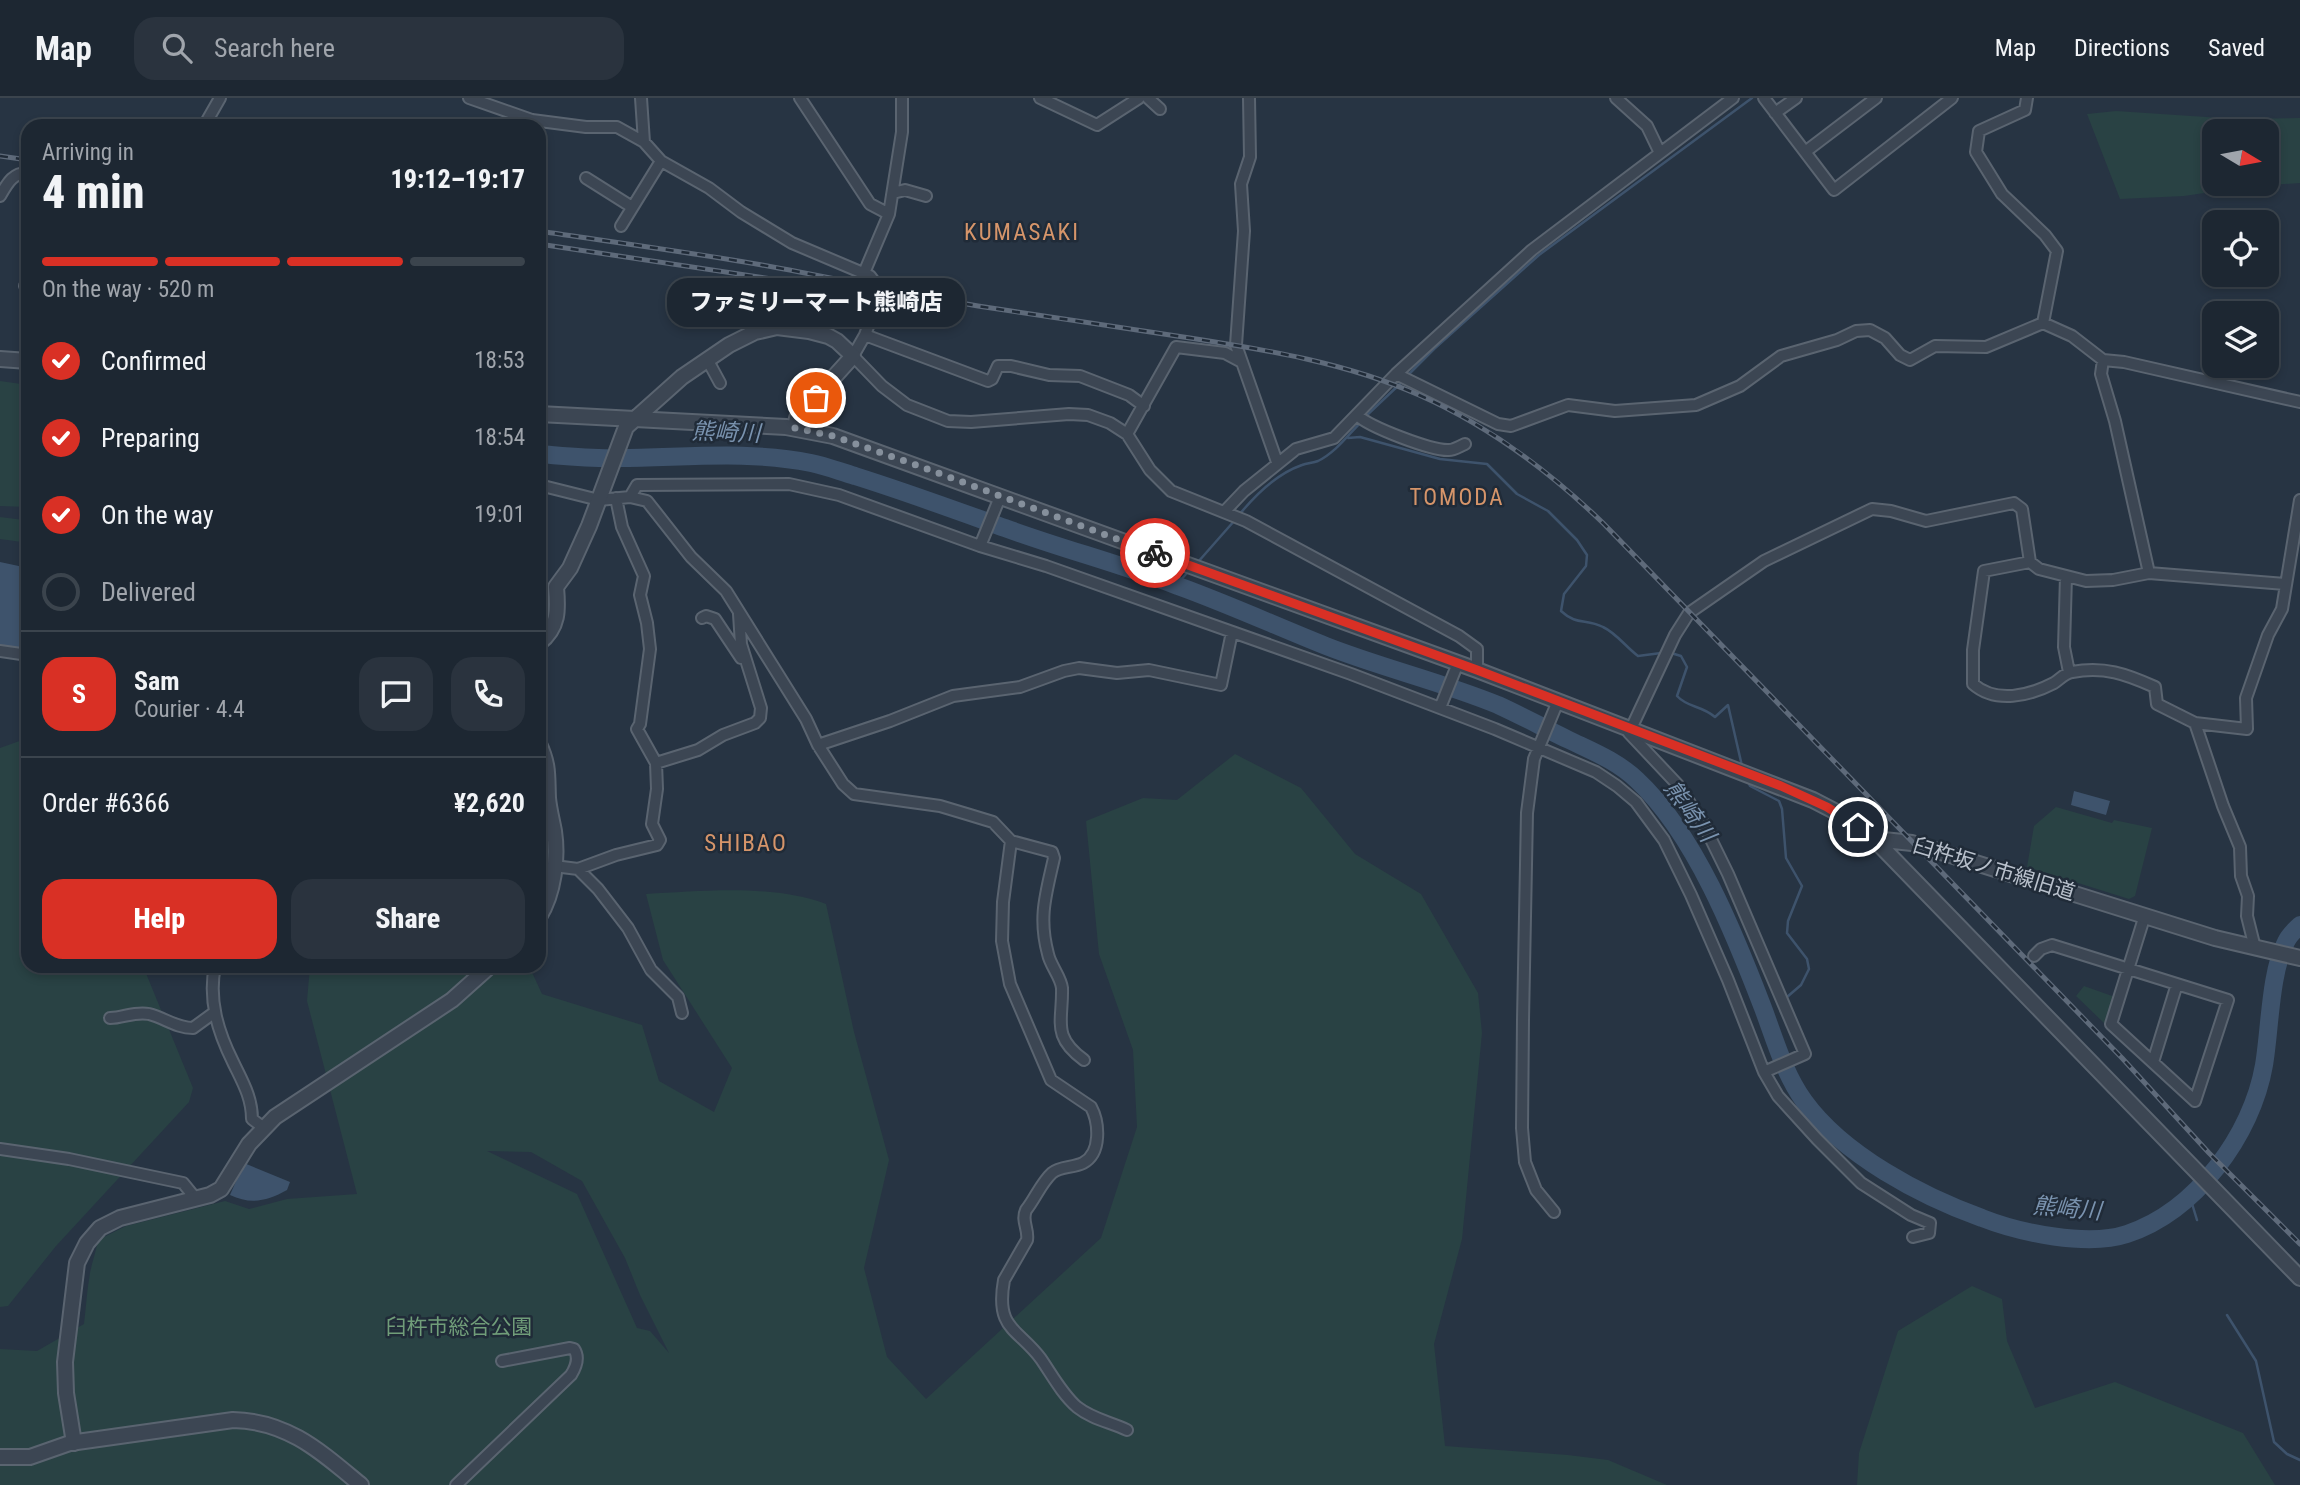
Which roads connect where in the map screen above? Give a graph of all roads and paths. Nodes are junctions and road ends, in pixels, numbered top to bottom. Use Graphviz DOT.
graph roads {
  1 [pos="220,98"];
  2 [pos="470,98"];
  3 [pos="641,98"];
  4 [pos="800,98"];
  5 [pos="902,98"];
  6 [pos="1040,98"];
  7 [pos="1139,98"];
  8 [pos="1148,98"];
  9 [pos="1249,98"];
  10 [pos="1616,98"];
  11 [pos="1733,98"];
  12 [pos="1764,98"];
  13 [pos="1796,98"];
  14 [pos="1876,98"];
  15 [pos="1952,98"];
  16 [pos="2027,98"];
  17 [pos="1160,109"];
  18 [pos="1776,113"];
  19 [pos="208,119"];
  20 [pos="529,119"];
  21 [pos="546,122"];
  22 [pos="643,142"];
  23 [pos="1805,152"];
  24 [pos="1660,153"];
  25 [pos="661,161"];
  26 [pos="21,173"];
  27 [pos="586,178"];
  28 [pos="893,193"];
  29 [pos="0,196"];
  30 [pos="926,196"];
  31 [pos="632,207"];
  32 [pos="890,214"];
  33 [pos="621,226"];
  34 [pos="864,273"];
  35 [pos="2043,323"];
  36 [pos="865,335"];
  37 [pos="853,356"];
  38 [pos="0,359"];
  39 [pos="21,360"];
  40 [pos="2103,360"];
  41 [pos="1240,361"];
  42 [pos="708,362"];
  43 [pos="1402,377"];
  44 [pos="720,383"];
  45 [pos="2300,402"];
  46 [pos="1144,405"];
  47 [pos="546,416"];
  48 [pos="1361,418"];
  49 [pos="630,423"];
  50 [pos="795,428"];
  51 [pos="1126,434"];
  52 [pos="1465,444"];
  53 [pos="1278,462"];
  54 [pos="546,486"];
  55 [pos="602,493"];
  56 [pos="630,497"];
  57 [pos="616,498"];
  58 [pos="998,500"];
  59 [pos="2300,500"];
  60 [pos="1228,512"];
  61 [pos="980,545"];
  62 [pos="2030,562"];
  63 [pos="2149,573"];
  64 [pos="2066,576"];
  65 [pos="2285,584"];
  66 [pos="739,614"];
  67 [pos="702,618"];
  68 [pos="1232,632"];
  69 [pos="546,635"];
  70 [pos="0,651"];
  71 [pos="21,654"];
  72 [pos="747,665"];
  73 [pos="1456,667"];
  74 [pos="1477,670"];
  75 [pos="2068,672"];
  76 [pos="1441,706"];
  77 [pos="1556,706"];
  78 [pos="2195,723"];
  79 [pos="1630,729"];
  80 [pos="818,745"];
  81 [pos="1538,748"];
  82 [pos="546,762"];
  83 [pos="656,763"];
  84 [pos="1874,839"];
  85 [pos="1011,841"];
  86 [pos="554,866"];
  87 [pos="578,869"];
  88 [pos="546,903"];
  89 [pos="2145,915"];
  90 [pos="2259,949"];
  91 [pos="2034,956"];
  92 [pos="2300,958"];
  93 [pos="2128,969"];
  94 [pos="214,973"];
  95 [pos="481,973"];
  96 [pos="2177,984"];
  97 [pos="215,1012"];
  98 [pos="681,1013"];
  99 [pos="110,1018"];
  100 [pos="1084,1060"];
  101 [pos="2152,1062"];
  102 [pos="1766,1071"];
  103 [pos="264,1128"];
  104 [pos="0,1149"];
  105 [pos="196,1199"];
  106 [pos="1554,1212"];
  107 [pos="1913,1237"];
  108 [pos="2300,1278"];
  109 [pos="502,1361"];
  110 [pos="1127,1430"];
  111 [pos="74,1443"];
  112 [pos="0,1457"];
  113 [pos="361,1485"];
  114 [pos="456,1485"];
  1 -- 19 [label="street"];
  2 -- 20 [label="street"];
  3 -- 22 [label="street"];
  4 -- 32 [label="street"];
  5 -- 28 [label="street"];
  6 -- 7 [label="street"];
  8 -- 17 [label="street"];
  9 -- 41 [label="street"];
  10 -- 24 [label="street"];
  11 -- 24 [label="street"];
  12 -- 18 [label="street"];
  13 -- 18 [label="street"];
  14 -- 23 [label="street"];
  15 -- 23 [label="street"];
  16 -- 35 [label="street"];
  18 -- 23 [label="street"];
  21 -- 22 [label="street"];
  22 -- 25 [label="street"];
  24 -- 43 [label="street"];
  25 -- 31 [label="street"];
  25 -- 34 [label="street"];
  26 -- 29 [label="street"];
  27 -- 31 [label="street"];
  28 -- 30 [label="street"];
  28 -- 32 [label="street"];
  31 -- 33 [label="street"];
  32 -- 34 [label="street"];
  34 -- 36 [label="street"];
  35 -- 40 [label="street"];
  35 -- 43 [label="street"];
  36 -- 37 [label="street"];
  36 -- 46 [label="street"];
  37 -- 42 [label="street"];
  37 -- 50 [label="street"];
  37 -- 51 [label="street"];
  38 -- 39 [label="street"];
  40 -- 45 [label="street"];
  40 -- 63 [label="street"];
  41 -- 46 [label="street"];
  41 -- 53 [label="street"];
  42 -- 44 [label="street"];
  42 -- 49 [label="street"];
  43 -- 48 [label="street"];
  46 -- 51 [label="street"];
  47 -- 49 [label="street, 臼杵坂ノ市線旧道"];
  48 -- 52 [label="street"];
  48 -- 53 [label="street"];
  49 -- 50 [label="street, 臼杵坂ノ市線旧道"];
  49 -- 55 [label="street"];
  50 -- 58 [label="street, 臼杵坂ノ市線旧道"];
  51 -- 60 [label="street"];
  53 -- 60 [label="street"];
  54 -- 55 [label="street"];
  55 -- 57 [label="street"];
  55 -- 69 [label="street"];
  56 -- 57 [label="street"];
  56 -- 61 [label="street"];
  56 -- 66 [label="street"];
  57 -- 83 [label="street"];
  58 -- 61 [label="street"];
  58 -- 73 [label="street, 臼杵坂ノ市線旧道"];
  59 -- 65 [label="street"];
  60 -- 74 [label="street"];
  61 -- 68 [label="street"];
  62 -- 64 [label="street"];
  62 -- 75 [label="street"];
  62 -- 79 [label="street"];
  63 -- 64 [label="street"];
  63 -- 65 [label="street"];
  64 -- 75 [label="street"];
  65 -- 78 [label="street"];
  66 -- 72 [label="street"];
  66 -- 80 [label="street"];
  67 -- 72 [label="street"];
  68 -- 76 [label="street"];
  68 -- 80 [label="street"];
  70 -- 71 [label="street"];
  72 -- 83 [label="street"];
  73 -- 74 [label="street, 臼杵坂ノ市線旧道"];
  73 -- 76 [label="street"];
  74 -- 77 [label="street, 臼杵坂ノ市線旧道"];
  75 -- 78 [label="street"];
  76 -- 81 [label="street"];
  77 -- 79 [label="street, 臼杵坂ノ市線旧道"];
  77 -- 81 [label="street"];
  78 -- 90 [label="street"];
  79 -- 84 [label="street, 臼杵坂ノ市線旧道"];
  79 -- 102 [label="street"];
  80 -- 85 [label="street"];
  81 -- 102 [label="street"];
  81 -- 106 [label="street"];
  82 -- 86 [label="street"];
  83 -- 87 [label="street"];
  84 -- 89 [label="street, 臼杵坂ノ市線旧道"];
  84 -- 108 [label="street"];
  85 -- 100 [label="street"];
  85 -- 110 [label="street"];
  86 -- 87 [label="street"];
  86 -- 88 [label="street"];
  87 -- 98 [label="street"];
  89 -- 90 [label="street, 臼杵坂ノ市線旧道"];
  89 -- 93 [label="street"];
  90 -- 92 [label="street, 臼杵坂ノ市線旧道"];
  91 -- 93 [label="street"];
  93 -- 96 [label="street"];
  93 -- 101 [label="street"];
  94 -- 97 [label="street"];
  95 -- 103 [label="street"];
  96 -- 101 [label="street"];
  96 -- 101 [label="street"];
  97 -- 99 [label="street"];
  97 -- 103 [label="street"];
  102 -- 107 [label="street"];
  103 -- 105 [label="street"];
  104 -- 105 [label="street"];
  105 -- 111 [label="street"];
  109 -- 114 [label="street"];
  111 -- 112 [label="street"];
  111 -- 113 [label="street"];
}
